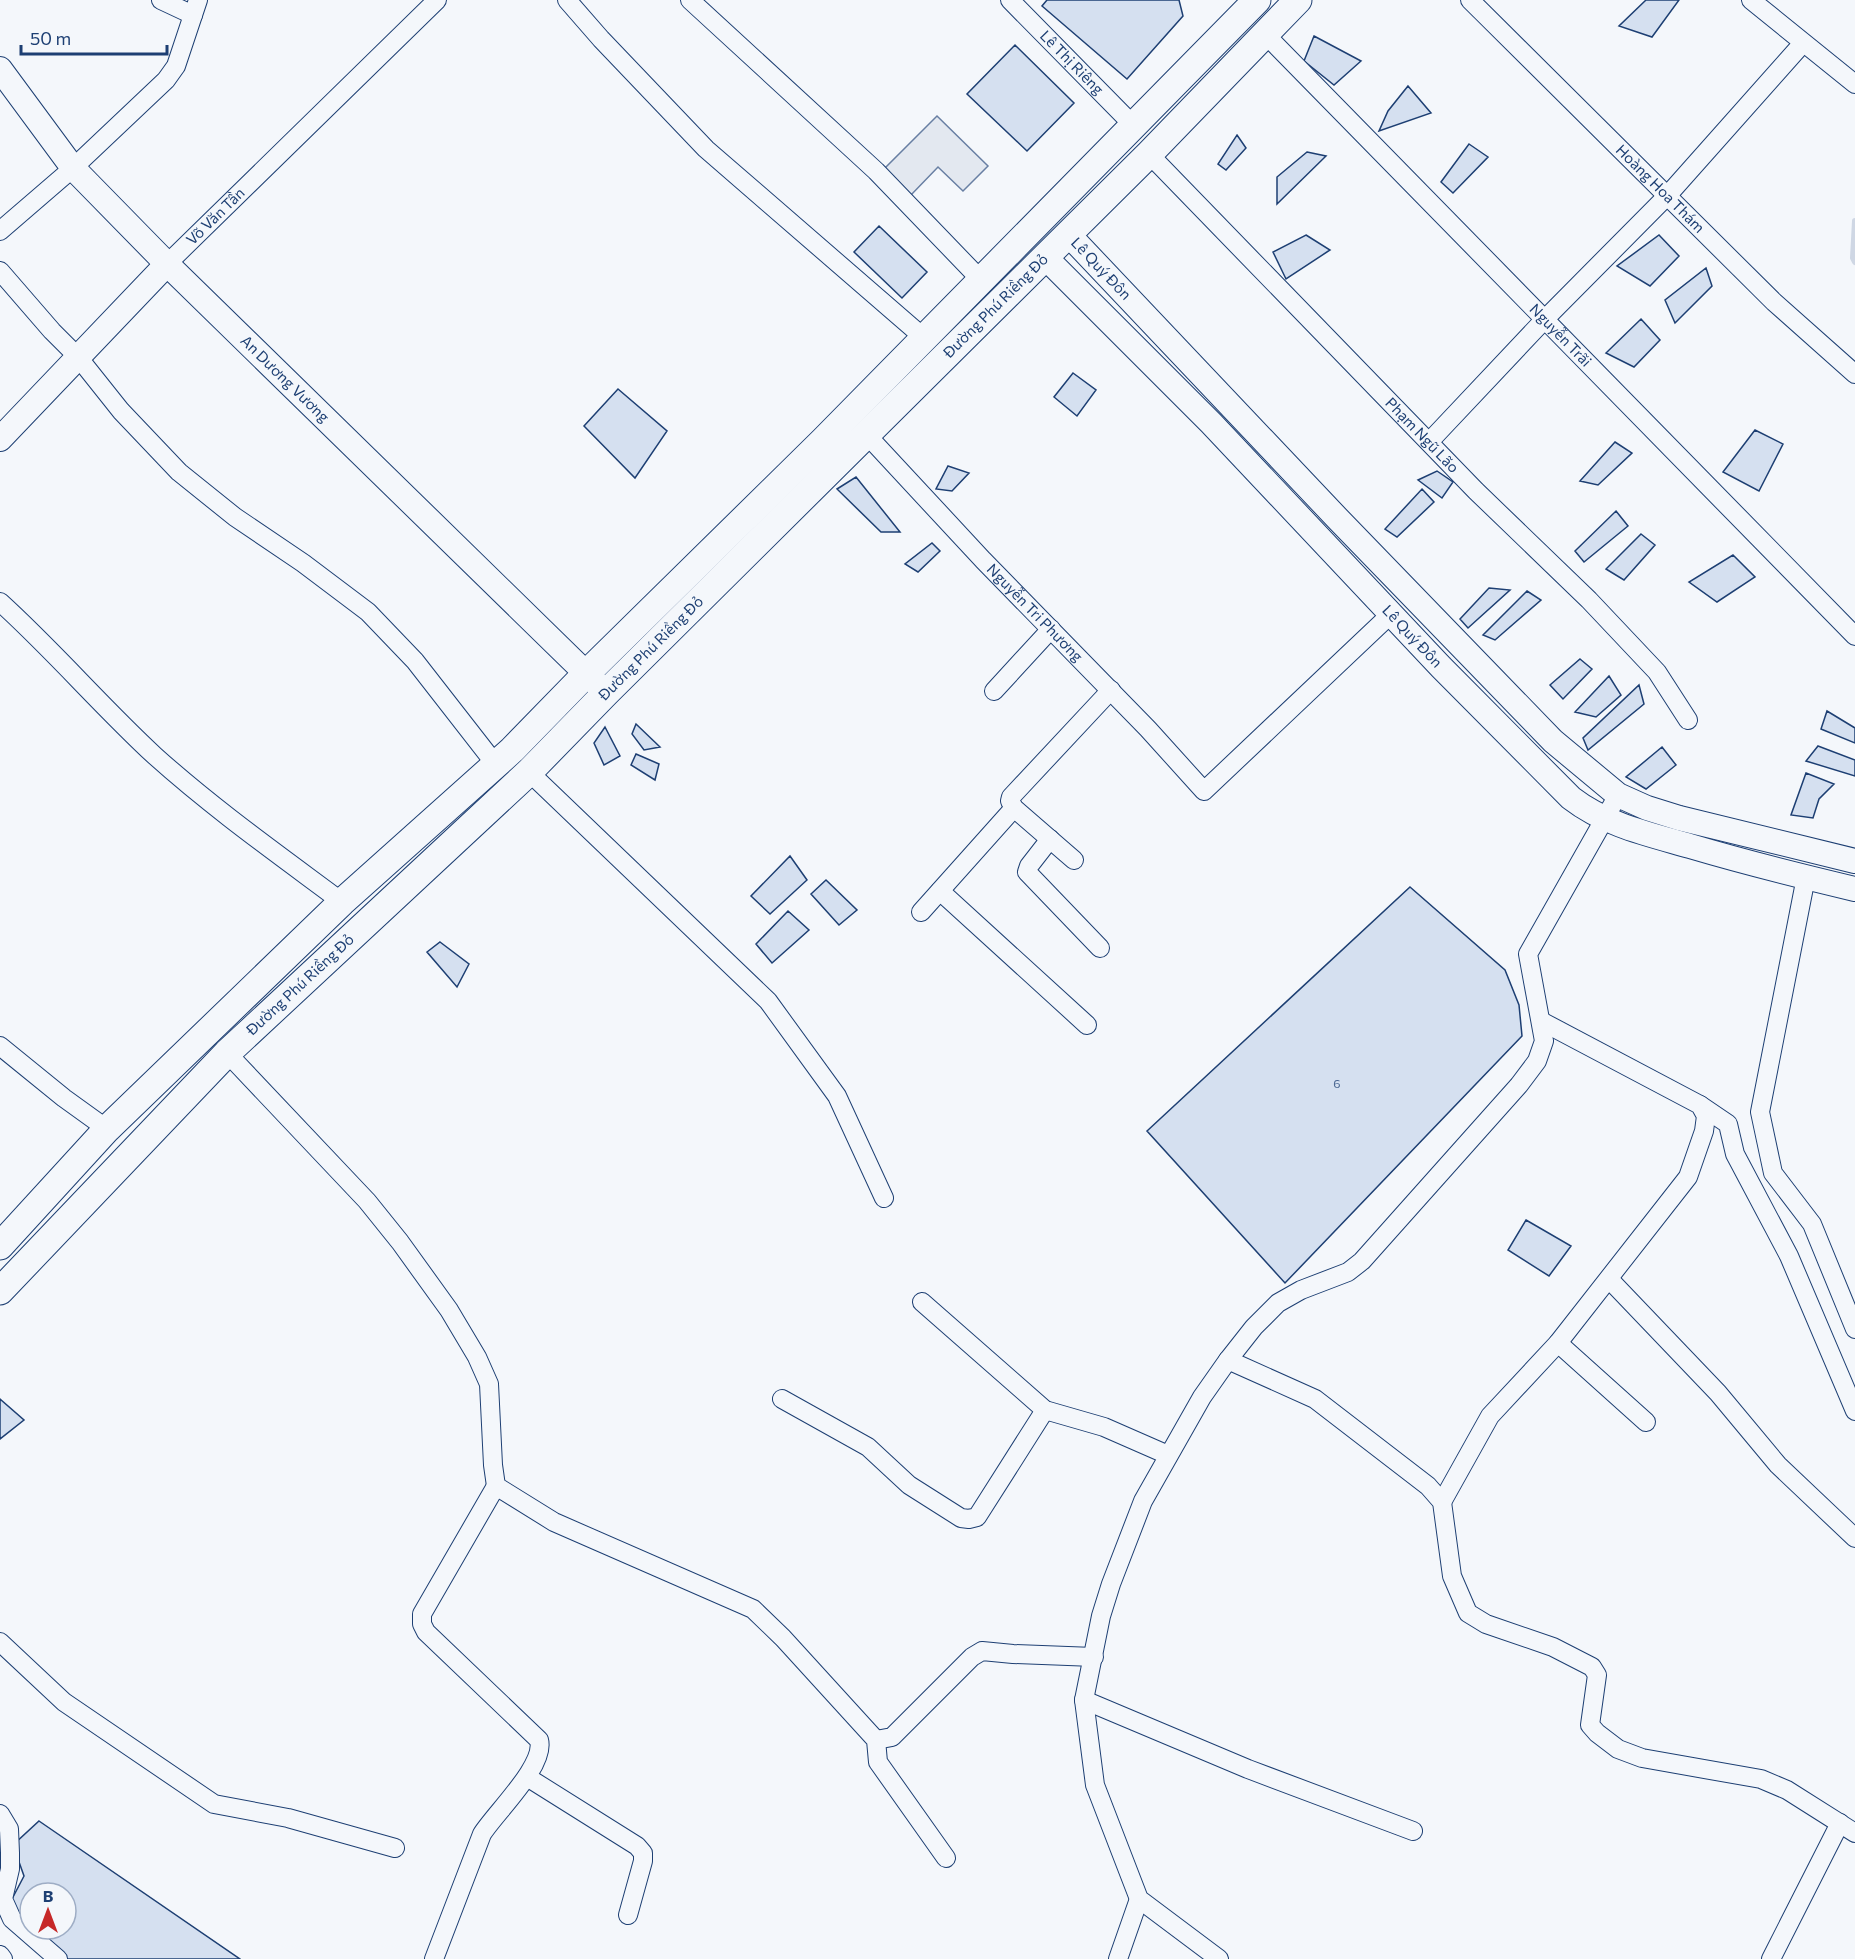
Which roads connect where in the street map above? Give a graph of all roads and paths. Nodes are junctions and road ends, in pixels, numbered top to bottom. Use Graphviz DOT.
graph roads {
  1 [pos="161,0"];
  2 [pos="437,0"];
  3 [pos="567,0"];
  4 [pos="1010,0"];
  5 [pos="1257,0"];
  6 [pos="1298,0"];
  7 [pos="1470,0"];
  8 [pos="1751,0"];
  9 [pos="702,4"];
  10 [pos="195,7"];
  11 [pos="1265,34"];
  12 [pos="1803,43"];
  13 [pos="0,69"];
  14 [pos="1855,84"];
  15 [pos="1133,125"];
  16 [pos="1149,154"];
  17 [pos="73,168"];
  18 [pos="1667,196"];
  19 [pos="1048,212"];
  20 [pos="0,231"];
  21 [pos="1068,234"];
  22 [pos="1024,237"];
  23 [pos="1045,257"];
  24 [pos="167,264"];
  25 [pos="0,271"];
  26 [pos="980,279"];
  27 [pos="1544,320"];
  28 [pos="923,338"];
  29 [pos="78,357"];
  30 [pos="1855,374"];
  31 [pos="866,434"];
  32 [pos="0,440"];
  33 [pos="1430,442"];
  34 [pos="0,602"];
  35 [pos="1391,614"];
  36 [pos="1051,629"];
  37 [pos="1855,636"];
  38 [pos="587,673"];
  39 [pos="1111,690"];
  40 [pos="994,691"];
  41 [pos="606,693"];
  42 [pos="1688,720"];
  43 [pos="496,765"];
  44 [pos="529,772"];
  45 [pos="1618,795"];
  46 [pos="1014,808"];
  47 [pos="1605,820"];
  48 [pos="1050,839"];
  49 [pos="1074,860"];
  50 [pos="1855,861"];
  51 [pos="1806,877"];
  52 [pos="1855,889"];
  53 [pos="940,891"];
  54 [pos="342,902"];
  55 [pos="921,912"];
  56 [pos="1100,948"];
  57 [pos="1541,1021"];
  58 [pos="1088,1024"];
  59 [pos="0,1046"];
  60 [pos="227,1053"];
  61 [pos="1700,1105"];
  62 [pos="107,1129"];
  63 [pos="884,1198"];
  64 [pos="0,1246"];
  65 [pos="1608,1279"];
  66 [pos="0,1291"];
  67 [pos="922,1302"];
  68 [pos="1855,1329"];
  69 [pos="1558,1343"];
  70 [pos="1228,1360"];
  71 [pos="782,1399"];
  72 [pos="1853,1404"];
  73 [pos="1045,1410"];
  74 [pos="1646,1422"];
  75 [pos="1168,1455"];
  76 [pos="496,1486"];
  77 [pos="1442,1502"];
  78 [pos="1855,1538"];
  79 [pos="0,1642"];
  80 [pos="1094,1657"];
  81 [pos="1084,1700"];
  82 [pos="876,1740"];
  83 [pos="527,1777"];
  84 [pos="4,1821"];
  85 [pos="1847,1828"];
  86 [pos="1413,1831"];
  87 [pos="0,1848"];
  88 [pos="395,1848"];
  89 [pos="946,1858"];
  90 [pos="1138,1899"];
  91 [pos="628,1915"];
  92 [pos="0,1955"];
  93 [pos="3,1959"];
  94 [pos="58,1959"];
  95 [pos="434,1959"];
  96 [pos="1118,1959"];
  97 [pos="1219,1959"];
  98 [pos="1771,1959"];
  1 -- 10 [label="street"];
  2 -- 24 [label="street, Võ Văn Tần"];
  3 -- 28 [label="street"];
  4 -- 15 [label="street, Lê Thị Riêng"];
  5 -- 15 [label="main road, Đường Phú Riềng Đỏ"];
  6 -- 11 [label="main road, Đường Phú Riềng Đỏ"];
  7 -- 18 [label="street, Hoàng Hoa Thám"];
  8 -- 12 [label="street"];
  9 -- 26 [label="street"];
  10 -- 17 [label="street"];
  11 -- 16 [label="main road, Đường Phú Riềng Đỏ"];
  11 -- 27 [label="street, Nguyễn Trãi"];
  12 -- 14 [label="street"];
  12 -- 18 [label="street"];
  13 -- 17 [label="main road, An Dương Vương"];
  15 -- 19 [label="main road, Đường Phú Riềng Đỏ"];
  16 -- 21 [label="main road, Đường Phú Riềng Đỏ"];
  16 -- 33 [label="street, Phạm Ngũ Lão"];
  17 -- 20 [label="street"];
  17 -- 24 [label="main road, An Dương Vương"];
  18 -- 27 [label="street"];
  18 -- 30 [label="street, Hoàng Hoa Thám"];
  19 -- 21 [label="main road"];
  19 -- 22 [label="main road, Đường Phú Riềng Đỏ"];
  21 -- 23 [label="main road, Đường Phú Riềng Đỏ"];
  21 -- 45 [label="main road, Lê Quý Đôn"];
  22 -- 23 [label="main road"];
  22 -- 26 [label="main road, Đường Phú Riềng Đỏ"];
  23 -- 31 [label="main road, Đường Phú Riềng Đỏ"];
  23 -- 35 [label="main road, Lê Quý Đôn"];
  24 -- 29 [label="main road, Võ Văn Tần"];
  24 -- 38 [label="main road, An Dương Vương"];
  25 -- 29 [label="street"];
  26 -- 28 [label="main road, Đường Phú Riềng Đỏ"];
  27 -- 33 [label="street"];
  27 -- 37 [label="street, Nguyễn Trãi"];
  28 -- 38 [label="main road, Đường Phú Riềng Đỏ"];
  29 -- 32 [label="main road, Võ Văn Tần"];
  29 -- 43 [label="street"];
  31 -- 36 [label="street, Nguyễn Tri Phương"];
  31 -- 41 [label="main road, Đường Phú Riềng Đỏ"];
  33 -- 42 [label="street, Phạm Ngũ Lão"];
  34 -- 54 [label="street"];
  35 -- 39 [label="street, Nguyễn Tri Phương"];
  35 -- 47 [label="main road, Lê Quý Đôn"];
  36 -- 39 [label="street, Nguyễn Tri Phương"];
  36 -- 40 [label="street"];
  38 -- 41 [label="main road, An Dương Vương"];
  38 -- 43 [label="main road, Đường Phú Riềng Đỏ"];
  39 -- 46 [label="street"];
  41 -- 44 [label="main road, Đường Phú Riềng Đỏ"];
  43 -- 54 [label="main road, Đường Phú Riềng Đỏ"];
  44 -- 60 [label="main road, Đường Phú Riềng Đỏ"];
  44 -- 63 [label="street"];
  45 -- 47 [label="street"];
  45 -- 50 [label="main road, Lê Quý Đôn"];
  46 -- 48 [label="street"];
  46 -- 53 [label="street"];
  47 -- 51 [label="main road, Lê Quý Đôn"];
  47 -- 57 [label="street"];
  48 -- 49 [label="street"];
  48 -- 56 [label="street"];
  51 -- 52 [label="main road, Lê Quý Đôn"];
  51 -- 68 [label="street"];
  53 -- 55 [label="street"];
  53 -- 58 [label="street"];
  54 -- 62 [label="main road, Đường Phú Riềng Đỏ"];
  57 -- 61 [label="street"];
  57 -- 70 [label="street"];
  59 -- 62 [label="street"];
  60 -- 66 [label="main road, Đường Phú Riềng Đỏ"];
  60 -- 76 [label="street"];
  61 -- 65 [label="street"];
  61 -- 72 [label="street"];
  62 -- 64 [label="main road, Đường Phú Riềng Đỏ"];
  65 -- 69 [label="street"];
  65 -- 78 [label="street"];
  67 -- 73 [label="street"];
  69 -- 74 [label="street"];
  69 -- 77 [label="street"];
  70 -- 75 [label="street"];
  70 -- 77 [label="street"];
  71 -- 73 [label="street"];
  73 -- 75 [label="street"];
  75 -- 80 [label="street"];
  76 -- 82 [label="street"];
  76 -- 83 [label="street"];
  77 -- 85 [label="street"];
  79 -- 88 [label="street"];
  80 -- 81 [label="street"];
  80 -- 82 [label="street"];
  81 -- 86 [label="street"];
  81 -- 90 [label="street"];
  82 -- 89 [label="street"];
  83 -- 91 [label="street"];
  83 -- 95 [label="street"];
  84 -- 87 [label="street"];
  84 -- 94 [label="street"];
  85 -- 98 [label="street"];
  90 -- 96 [label="street"];
  90 -- 97 [label="street"];
  92 -- 93 [label="street"];
}
